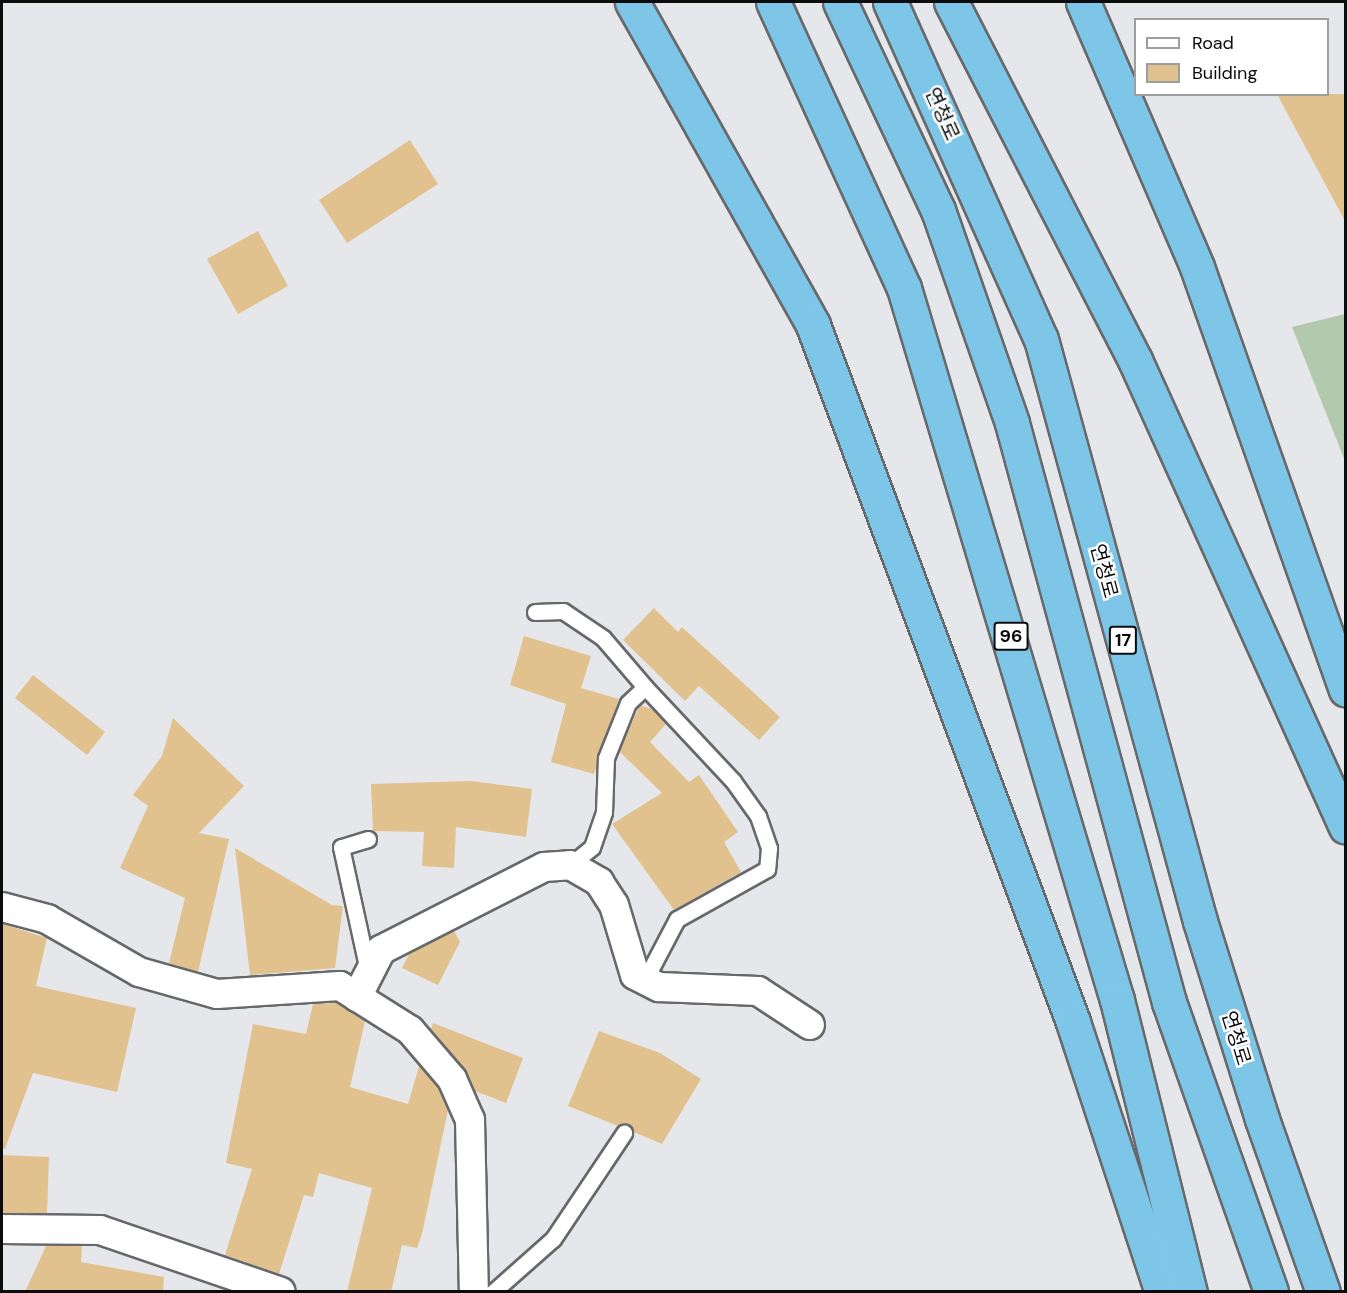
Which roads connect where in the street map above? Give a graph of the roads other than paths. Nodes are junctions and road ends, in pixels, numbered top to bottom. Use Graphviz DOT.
graph roads {
  1 [pos="632,2"];
  2 [pos="773,2"];
  3 [pos="840,2"];
  4 [pos="890,2"];
  5 [pos="951,2"];
  6 [pos="1083,2"];
  7 [pos="1300,552"];
  8 [pos="535,612"];
  9 [pos="1346,651"];
  10 [pos="645,687"];
  11 [pos="1346,690"];
  12 [pos="1346,827"];
  13 [pos="368,839"];
  14 [pos="570,865"];
  15 [pos="2,907"];
  16 [pos="645,980"];
  17 [pos="363,985"];
  18 [pos="810,1025"];
  19 [pos="624,1133"];
  20 [pos="2,1229"];
  21 [pos="281,1292"];
  22 [pos="474,1292"];
  23 [pos="493,1292"];
  24 [pos="1162,1292"];
  25 [pos="1190,1292"];
  26 [pos="1271,1292"];
  27 [pos="1323,1292"];
  1 -- 24 [label="highway"];
  2 -- 25 [label="highway, 96"];
  3 -- 26 [label="highway"];
  4 -- 27 [label="highway, 연청로 / 17"];
  5 -- 12 [label="highway"];
  6 -- 7 [label="highway"];
  7 -- 9 [label="highway"];
  7 -- 11 [label="highway"];
  8 -- 10 [label="lane"];
  10 -- 14 [label="lane"];
  10 -- 16 [label="lane"];
  13 -- 17 [label="lane"];
  14 -- 16 [label="street"];
  14 -- 17 [label="street"];
  15 -- 17 [label="street"];
  16 -- 18 [label="street"];
  17 -- 22 [label="street"];
  19 -- 23 [label="lane"];
  20 -- 21 [label="street"];
}
